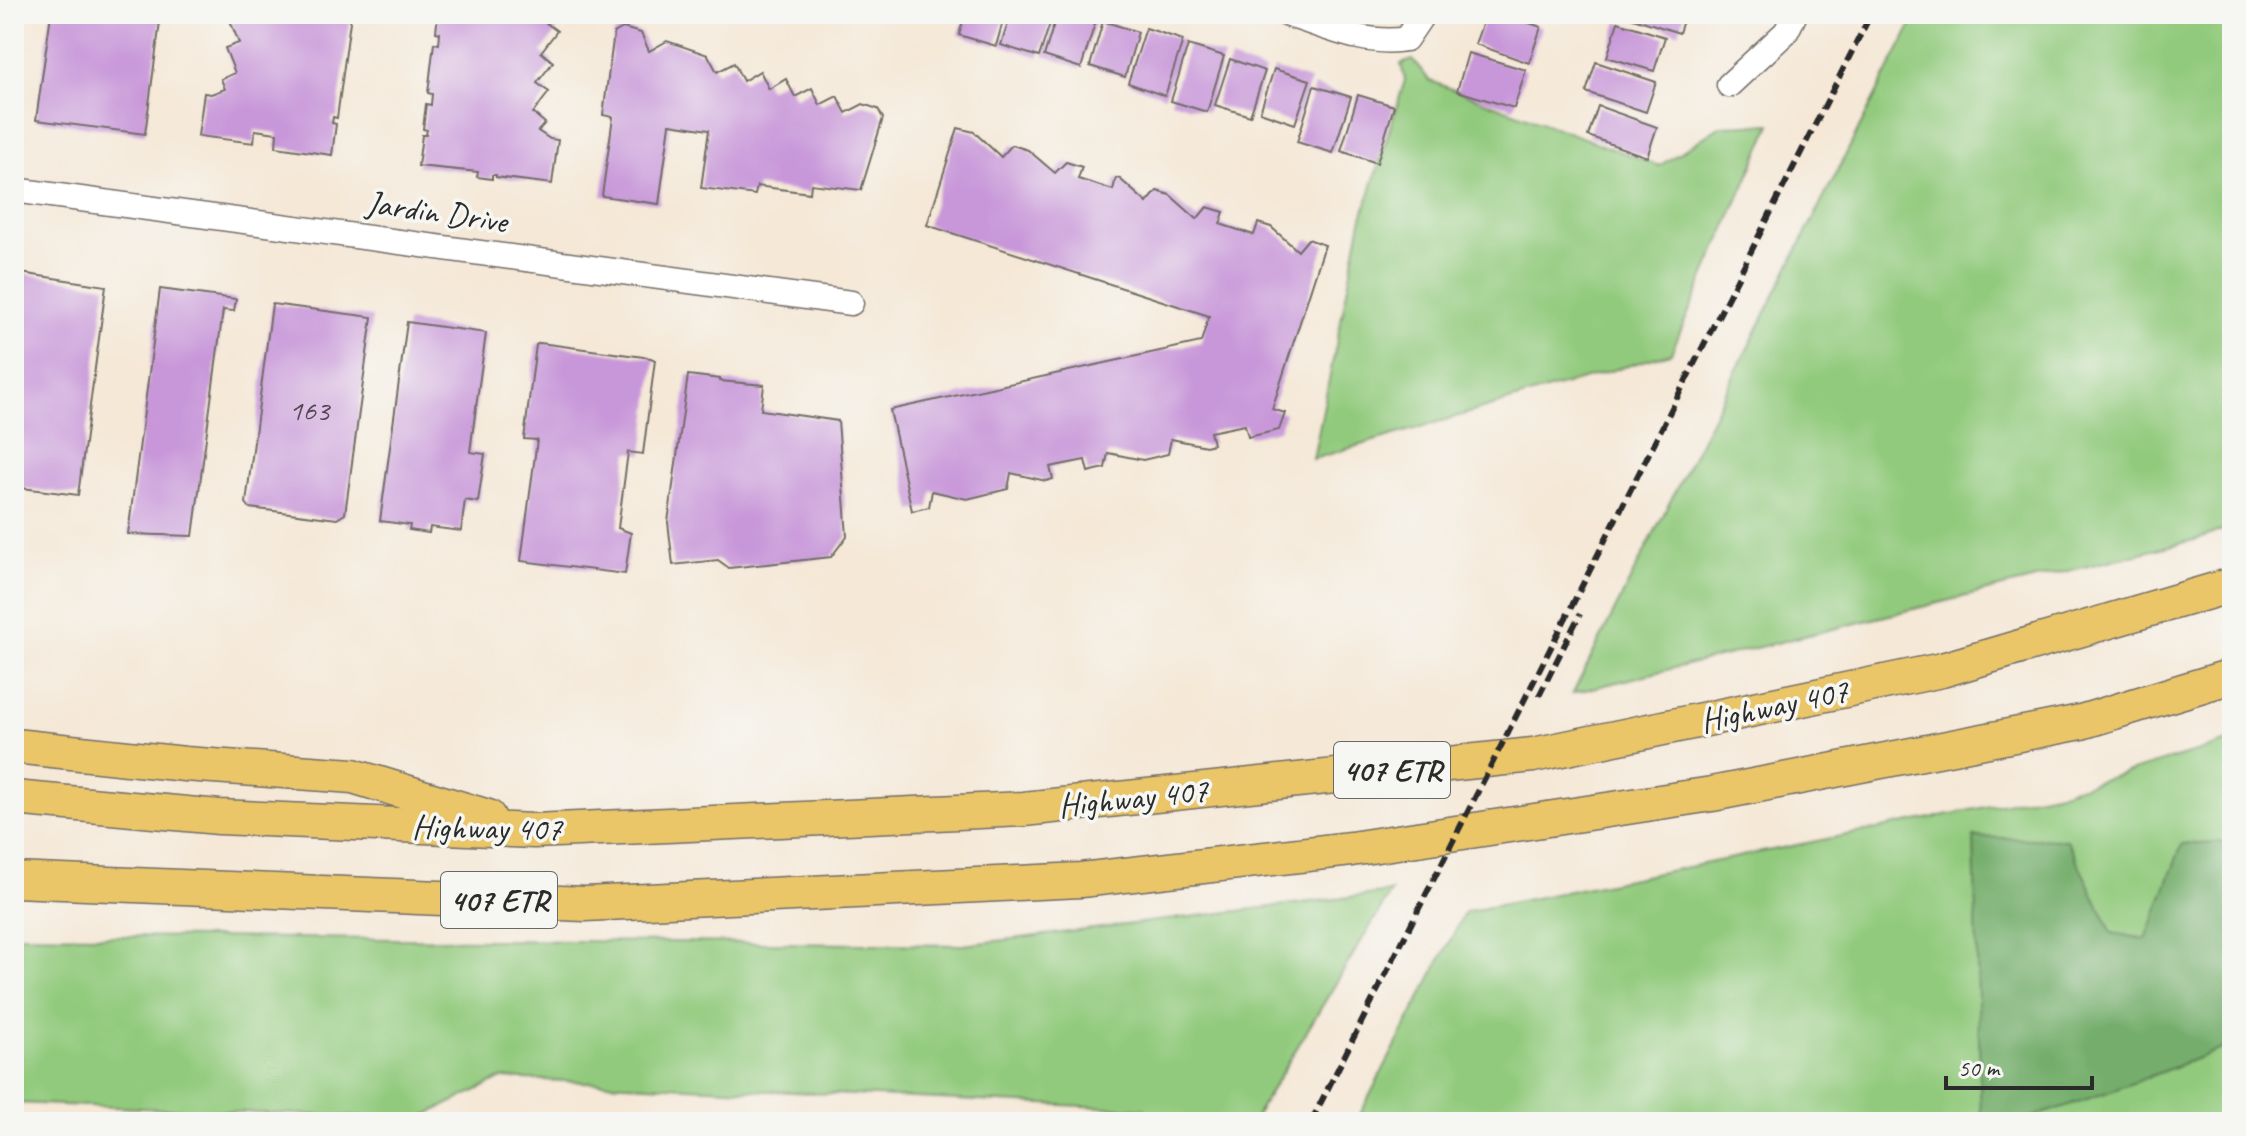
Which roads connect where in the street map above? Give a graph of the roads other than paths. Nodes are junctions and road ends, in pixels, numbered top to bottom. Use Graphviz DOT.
graph roads {
  1 [pos="1286,14"];
  2 [pos="1423,14"];
  3 [pos="1795,14"];
  4 [pos="1729,85"];
  5 [pos="14,190"];
  6 [pos="851,303"];
  7 [pos="2232,585"];
  8 [pos="2232,676"];
  9 [pos="14,746"];
  10 [pos="14,798"];
  11 [pos="534,831"];
  12 [pos="15,880"];
  1 -- 2 [label="street"];
  3 -- 4 [label="street"];
  5 -- 6 [label="street, Jardin Drive"];
  7 -- 11 [label="highway, Highway 407 / 407 ETR"];
  8 -- 12 [label="highway, Highway 407 / 407 ETR"];
  9 -- 11 [label="highway"];
  10 -- 11 [label="highway, Highway 407 / 407 ETR"];
}
